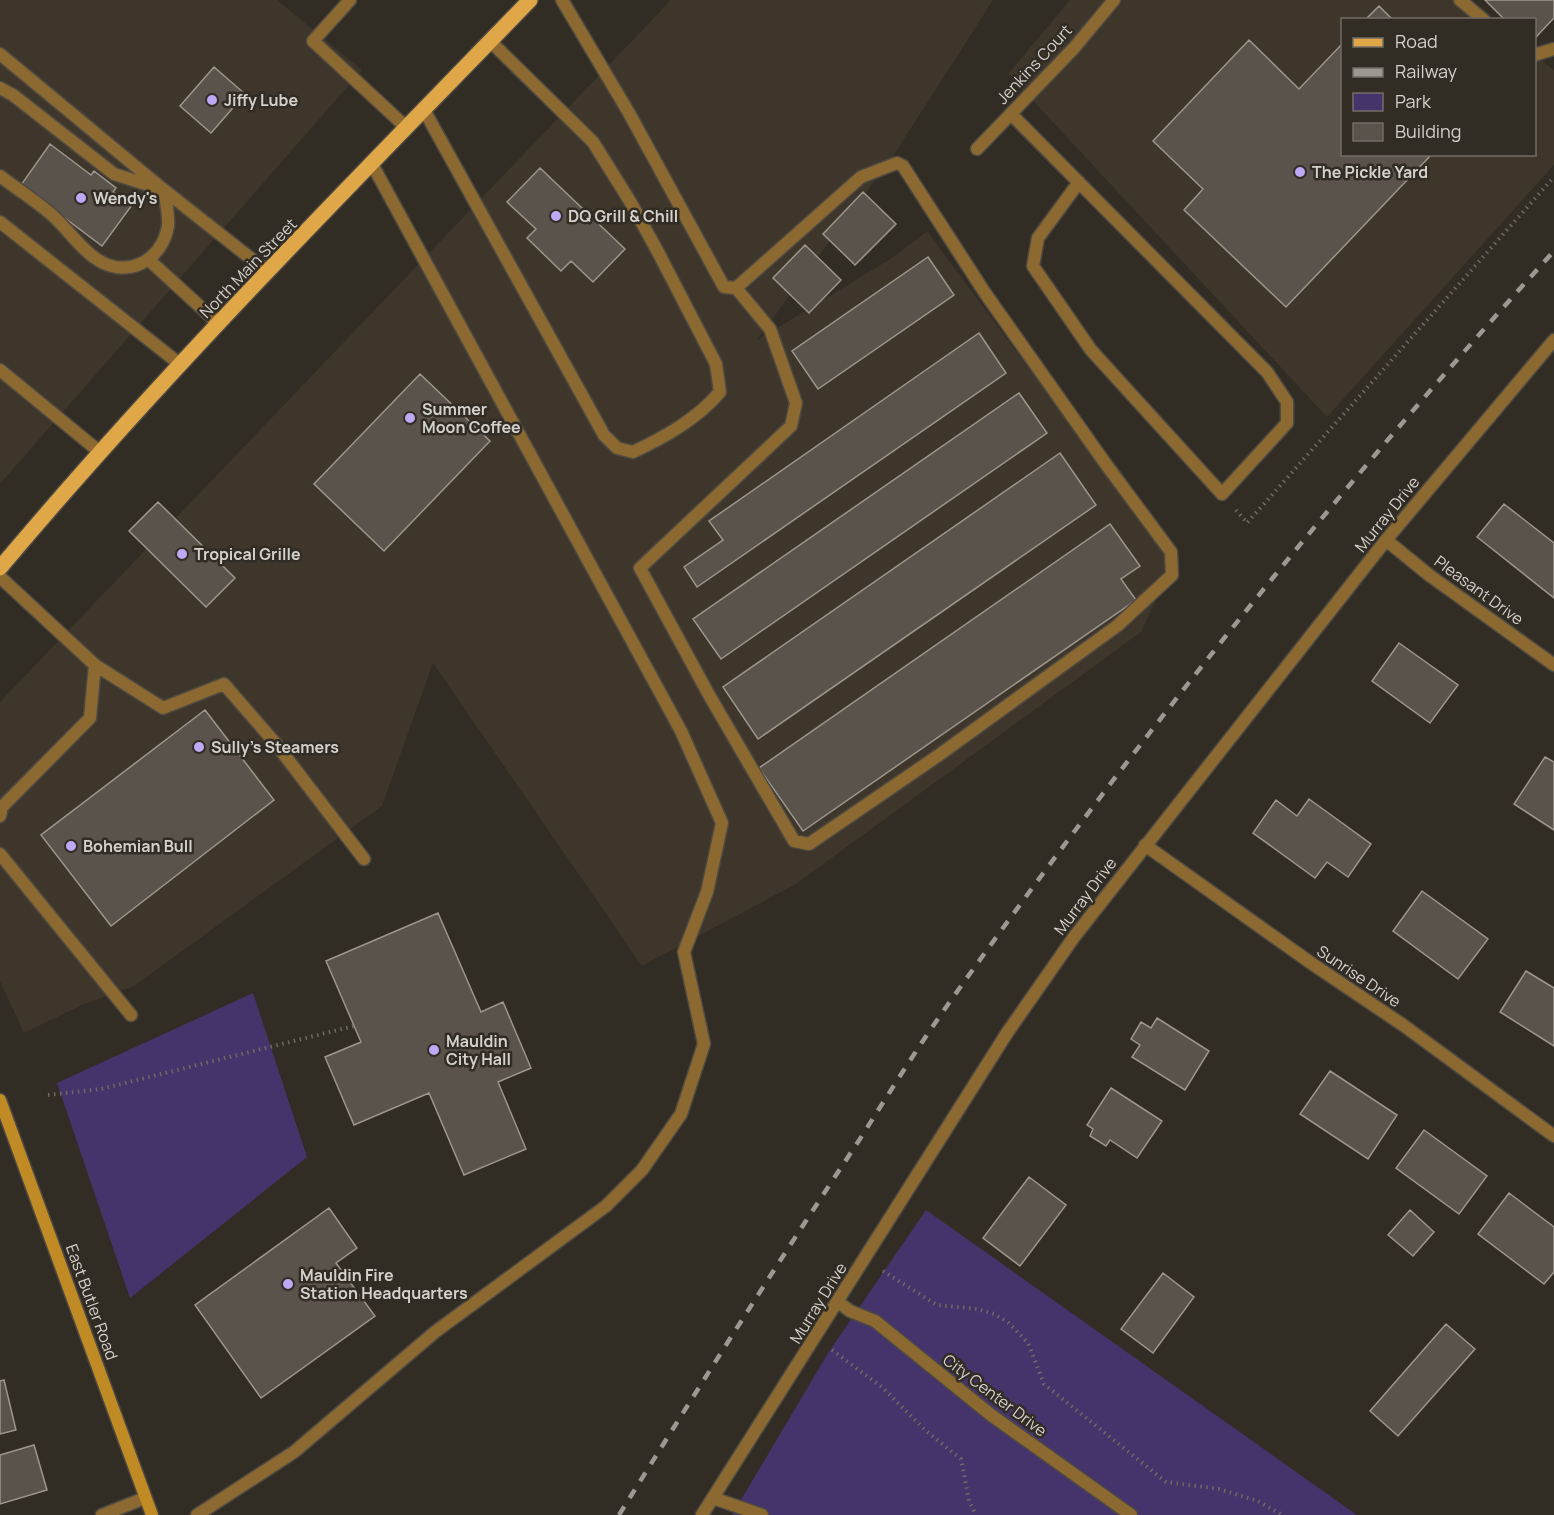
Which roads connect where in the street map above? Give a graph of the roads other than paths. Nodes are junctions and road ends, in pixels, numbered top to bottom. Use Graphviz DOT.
graph roads {
  1 [pos="350,0"];
  2 [pos="530,0"];
  3 [pos="562,0"];
  4 [pos="1114,0"];
  5 [pos="1460,0"];
  6 [pos="1482,18"];
  7 [pos="490,41"];
  8 [pos="1554,49"];
  9 [pos="0,54"];
  10 [pos="1536,54"];
  11 [pos="0,88"];
  12 [pos="424,110"];
  13 [pos="1011,114"];
  14 [pos="407,128"];
  15 [pos="977,149"];
  16 [pos="372,164"];
  17 [pos="0,176"];
  18 [pos="1079,182"];
  19 [pos="164,189"];
  20 [pos="0,222"];
  21 [pos="149,260"];
  22 [pos="268,272"];
  23 [pos="736,288"];
  24 [pos="219,324"];
  25 [pos="1554,340"];
  26 [pos="181,365"];
  27 [pos="0,370"];
  28 [pos="101,453"];
  29 [pos="1386,540"];
  30 [pos="0,568"];
  31 [pos="0,577"];
  32 [pos="95,665"];
  33 [pos="1554,665"];
  34 [pos="0,816"];
  35 [pos="1145,844"];
  36 [pos="0,854"];
  37 [pos="363,859"];
  38 [pos="131,1015"];
  39 [pos="0,1100"];
  40 [pos="1554,1136"];
  41 [pos="838,1302"];
  42 [pos="146,1498"];
  43 [pos="713,1498"];
  44 [pos="102,1515"];
  45 [pos="152,1515"];
  46 [pos="197,1515"];
  47 [pos="703,1515"];
  48 [pos="762,1515"];
  49 [pos="1131,1515"];
  1 -- 14 [label="street"];
  2 -- 7 [label="main road, North Main Street"];
  3 -- 23 [label="street"];
  4 -- 13 [label="street, Jenkins Court"];
  5 -- 6 [label="street"];
  7 -- 12 [label="main road, North Main Street"];
  7 -- 12 [label="street"];
  8 -- 10 [label="street"];
  9 -- 19 [label="street"];
  11 -- 19 [label="street"];
  12 -- 14 [label="main road, North Main Street"];
  13 -- 15 [label="street, Jenkins Court"];
  13 -- 18 [label="street"];
  14 -- 16 [label="main road, North Main Street"];
  16 -- 22 [label="main road, North Main Street"];
  16 -- 46 [label="street"];
  17 -- 21 [label="street"];
  18 -- 18 [label="street"];
  19 -- 21 [label="street"];
  19 -- 22 [label="street"];
  20 -- 26 [label="street"];
  21 -- 24 [label="street"];
  22 -- 24 [label="main road, North Main Street"];
  23 -- 23 [label="street"];
  24 -- 26 [label="main road, North Main Street"];
  25 -- 29 [label="street, Murray Drive"];
  26 -- 28 [label="main road, North Main Street"];
  27 -- 28 [label="street"];
  28 -- 30 [label="main road, North Main Street"];
  29 -- 33 [label="street, Pleasant Drive"];
  29 -- 35 [label="street, Murray Drive"];
  31 -- 32 [label="street"];
  32 -- 34 [label="street"];
  32 -- 37 [label="street"];
  35 -- 40 [label="street, Sunrise Drive"];
  35 -- 41 [label="street, Murray Drive"];
  36 -- 38 [label="street"];
  39 -- 42 [label="main road, East Butler Road"];
  41 -- 43 [label="street, Murray Drive"];
  41 -- 49 [label="street, City Center Drive"];
  42 -- 44 [label="street"];
  42 -- 45 [label="main road, East Butler Road"];
  43 -- 47 [label="street, Murray Drive"];
  43 -- 48 [label="street"];
}
